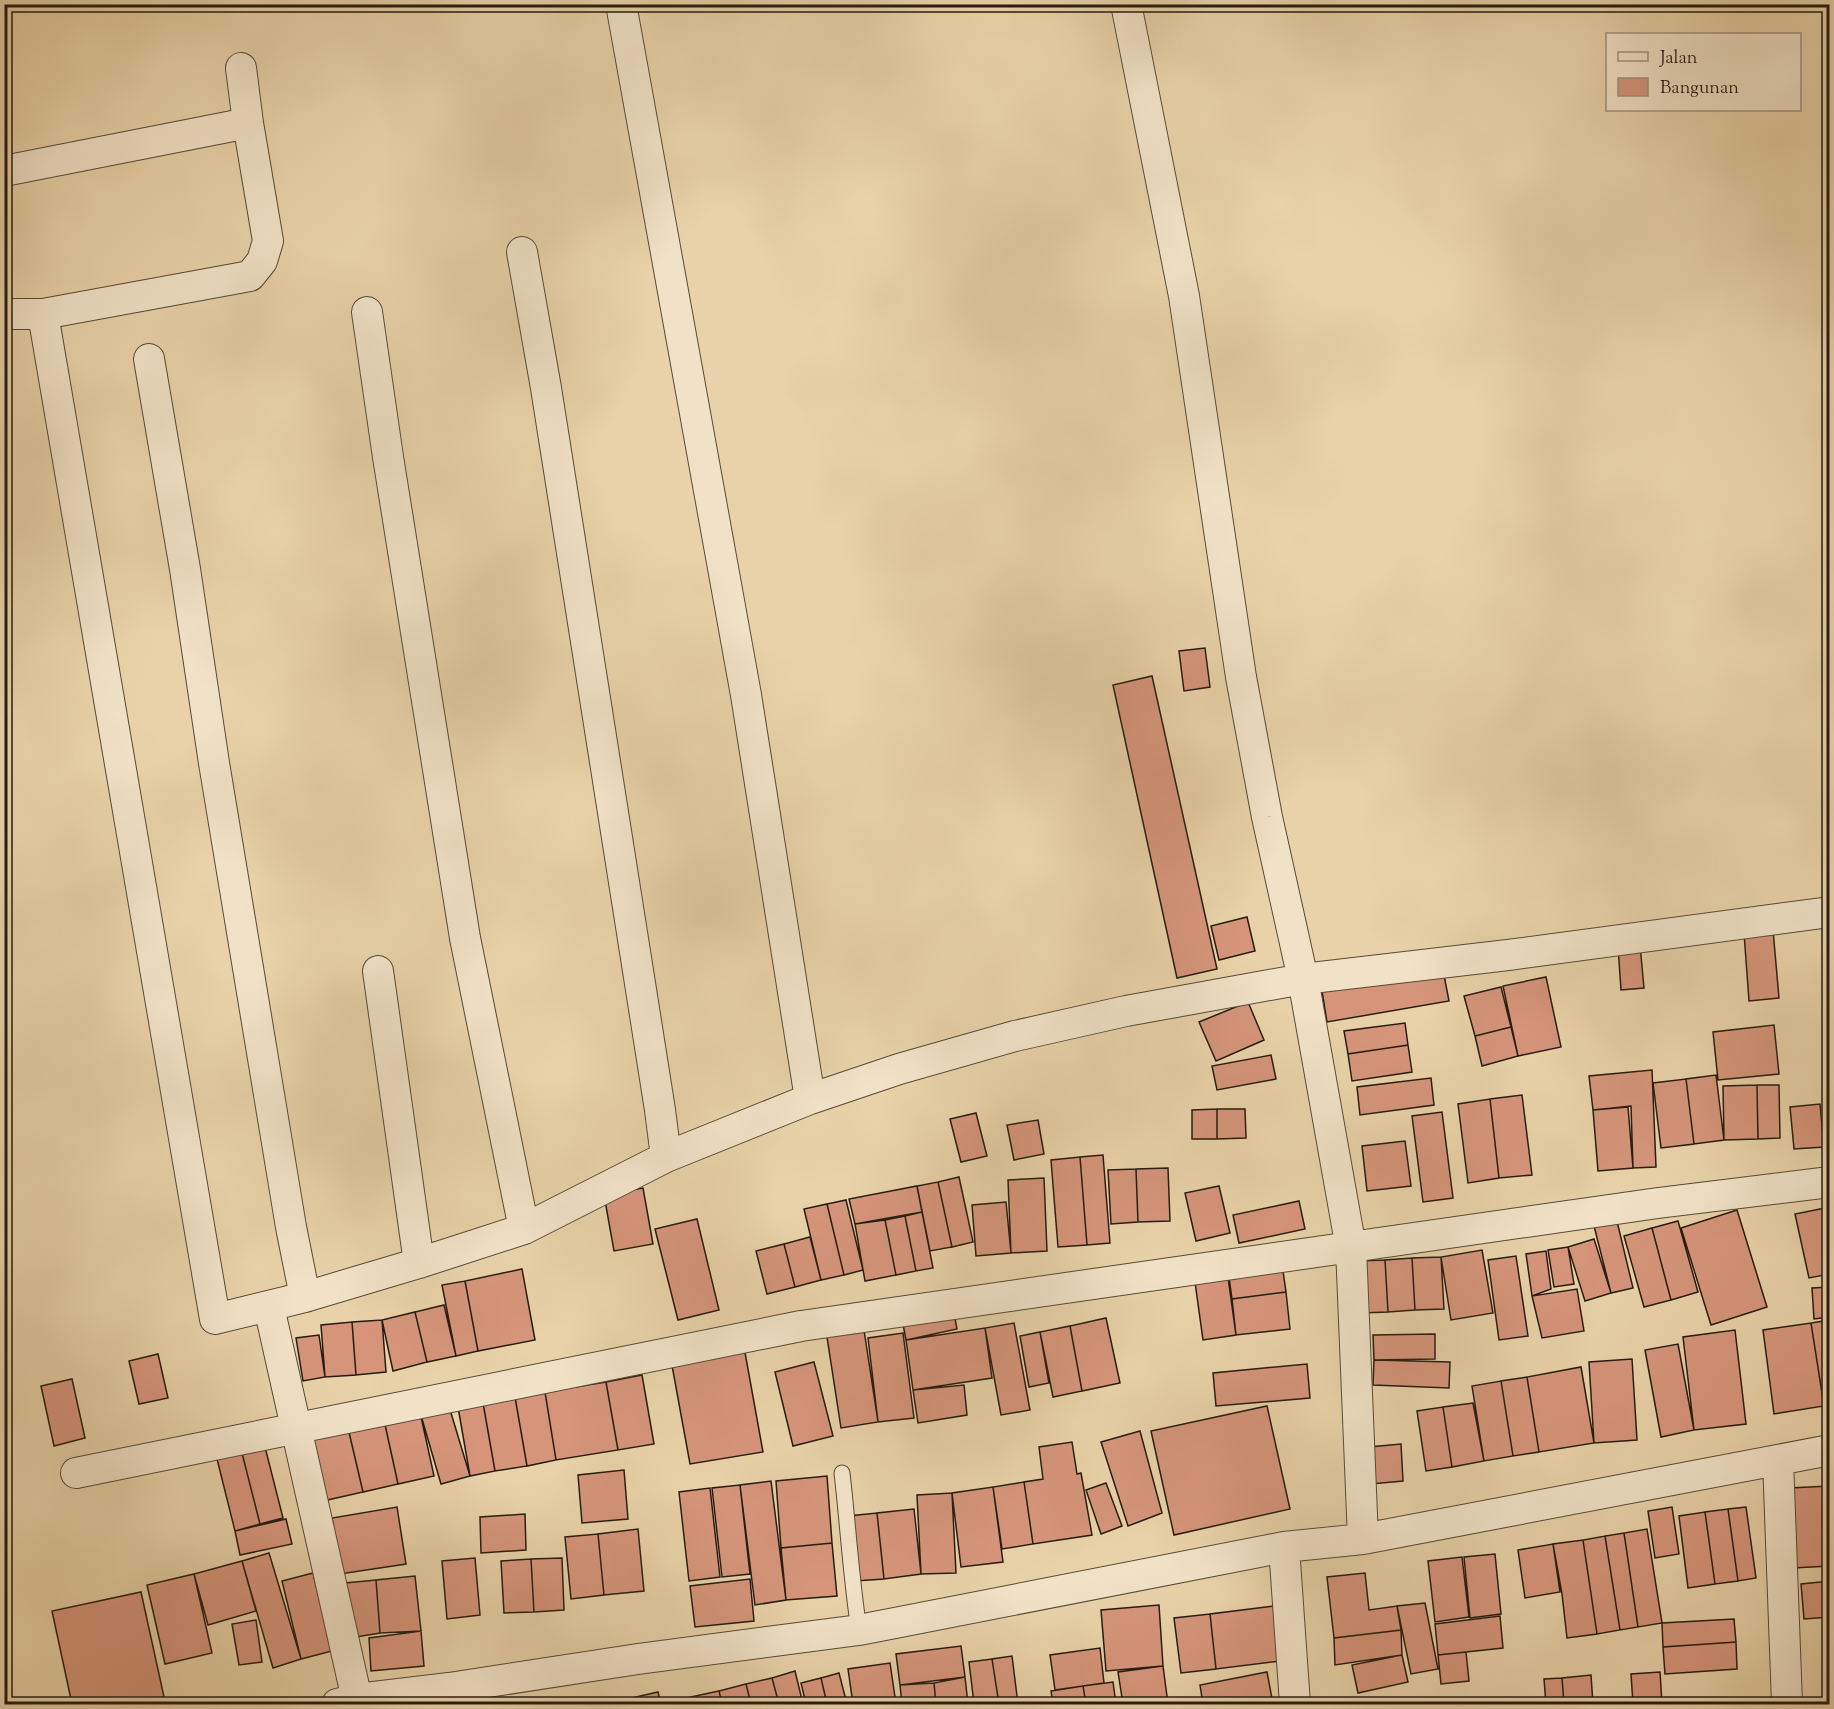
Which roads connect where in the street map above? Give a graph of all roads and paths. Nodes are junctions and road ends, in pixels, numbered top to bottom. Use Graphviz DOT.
graph roads {
  1 [pos="621,4"];
  2 [pos="1126,4"];
  3 [pos="241,68"];
  4 [pos="248,123"];
  5 [pos="4,171"];
  6 [pos="522,252"];
  7 [pos="368,312"];
  8 [pos="4,314"];
  9 [pos="43,314"];
  10 [pos="149,359"];
  11 [pos="1830,912"];
  12 [pos="378,971"];
  13 [pos="1303,979"];
  14 [pos="810,1099"];
  15 [pos="666,1157"];
  16 [pos="1830,1182"];
  17 [pos="524,1228"];
  18 [pos="1351,1248"];
  19 [pos="419,1263"];
  20 [pos="305,1297"];
  21 [pos="269,1307"];
  22 [pos="295,1429"];
  23 [pos="1830,1450"];
  24 [pos="1778,1460"];
  25 [pos="76,1473"];
  26 [pos="842,1473"];
  27 [pos="1363,1539"];
  28 [pos="1284,1547"];
  29 [pos="859,1630"];
  30 [pos="351,1703"];
  31 [pos="1295,1704"];
  32 [pos="1786,1704"];
  1 -- 14 [label="street"];
  2 -- 13 [label="street"];
  3 -- 4 [label="street"];
  4 -- 5 [label="street"];
  4 -- 9 [label="street"];
  6 -- 15 [label="street"];
  7 -- 17 [label="street"];
  8 -- 9 [label="street"];
  9 -- 21 [label="street"];
  10 -- 20 [label="street"];
  11 -- 13 [label="street"];
  12 -- 19 [label="street"];
  13 -- 14 [label="street"];
  13 -- 18 [label="street"];
  14 -- 15 [label="street"];
  15 -- 17 [label="street"];
  16 -- 18 [label="street"];
  17 -- 19 [label="street"];
  18 -- 22 [label="street"];
  18 -- 27 [label="street"];
  19 -- 20 [label="street"];
  20 -- 21 [label="street"];
  21 -- 22 [label="street"];
  22 -- 25 [label="street"];
  22 -- 30 [label="street"];
  23 -- 24 [label="street"];
  24 -- 27 [label="street"];
  24 -- 32 [label="street"];
  26 -- 29 [label="lane"];
  27 -- 28 [label="street"];
  28 -- 29 [label="street"];
  28 -- 31 [label="street"];
  29 -- 30 [label="street"];
}
